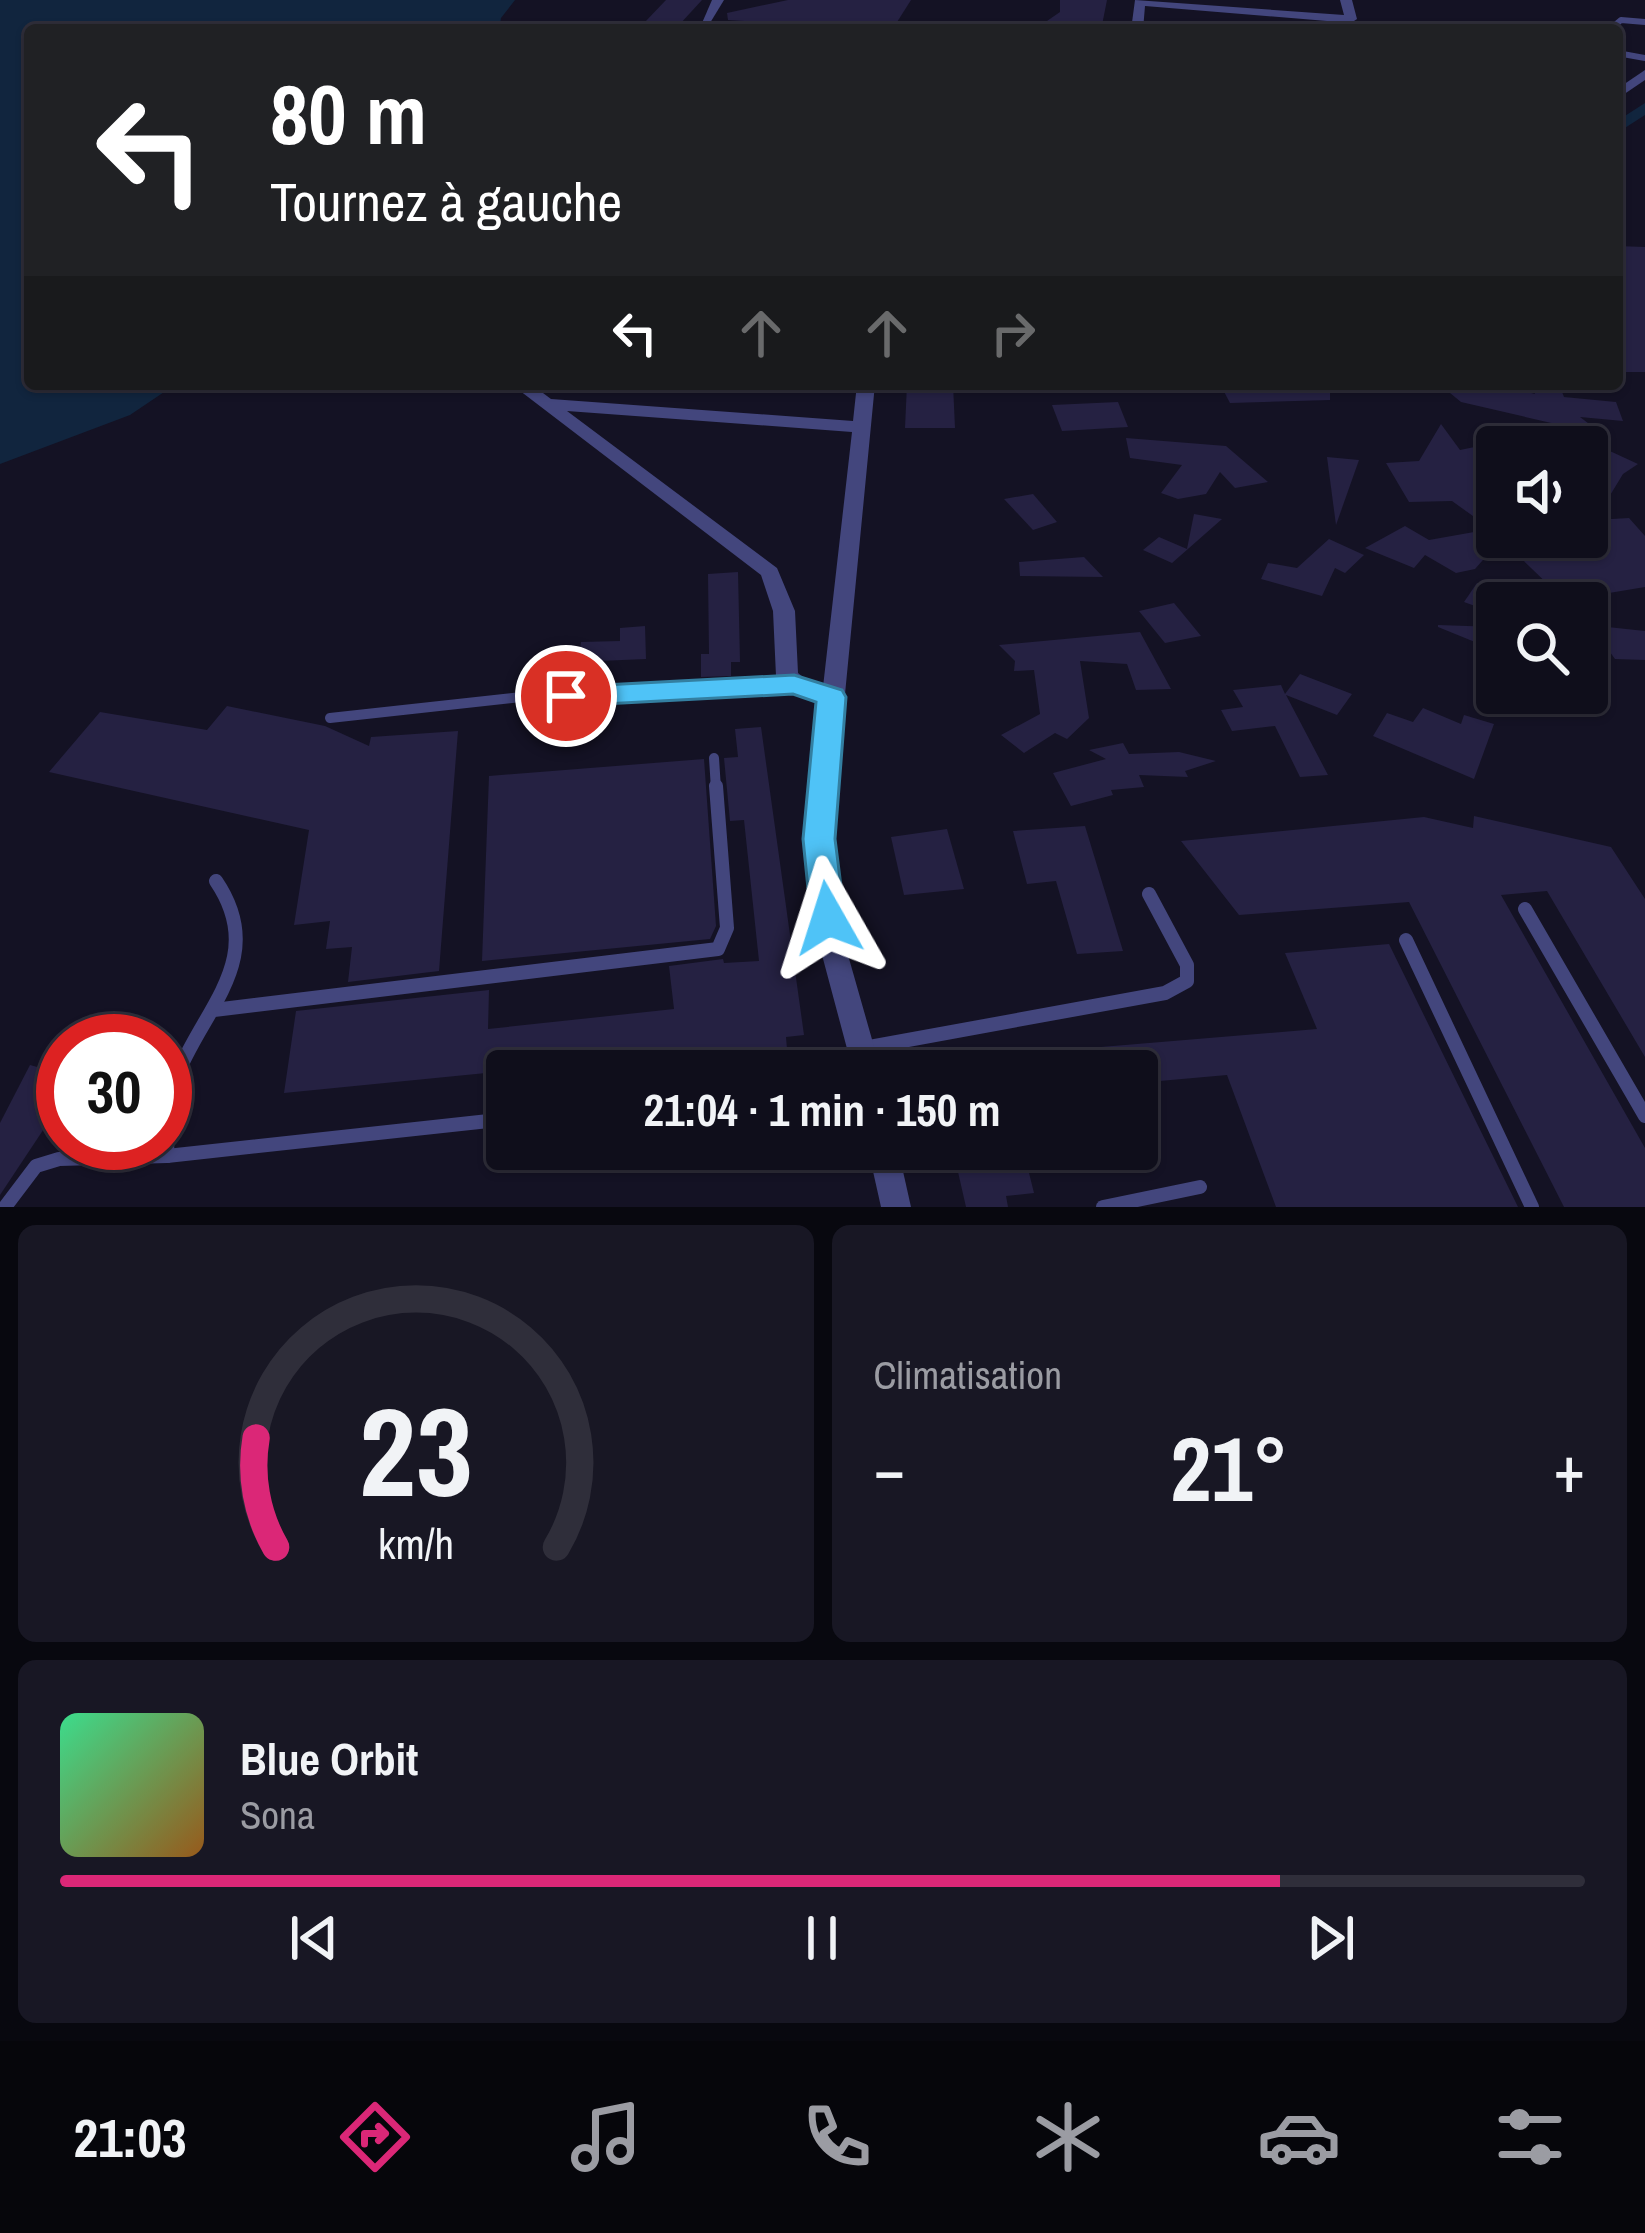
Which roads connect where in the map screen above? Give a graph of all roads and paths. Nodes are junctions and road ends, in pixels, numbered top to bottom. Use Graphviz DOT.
graph roads {
  1 [pos="718,0"];
  2 [pos="1346,0"];
  3 [pos="706,20"];
  4 [pos="1645,22"];
  5 [pos="1137,24"];
  6 [pos="1353,24"];
  7 [pos="1616,24"];
  8 [pos="528,390"];
  9 [pos="865,390"];
  10 [pos="548,404"];
  11 [pos="862,427"];
  12 [pos="794,685"];
  13 [pos="832,697"];
  14 [pos="330,718"];
  15 [pos="714,758"];
  16 [pos="215,881"];
  17 [pos="1149,894"];
  18 [pos="1525,909"];
  19 [pos="1406,940"];
  20 [pos="214,1010"];
  21 [pos="192,1050"];
  22 [pos="863,1050"];
  23 [pos="911,1050"];
  24 [pos="1645,1116"];
  25 [pos="486,1121"];
  26 [pos="192,1153"];
  27 [pos="36,1166"];
  28 [pos="888,1170"];
  29 [pos="1200,1187"];
  30 [pos="5,1207"];
  31 [pos="896,1207"];
  32 [pos="1103,1207"];
  33 [pos="1532,1207"];
  1 -- 3 [label="street"];
  2 -- 6 [label="street"];
  4 -- 7 [label="lane"];
  5 -- 6 [label="street"];
  8 -- 10 [label="street"];
  9 -- 11 [label="street"];
  10 -- 11 [label="street"];
  10 -- 12 [label="street"];
  11 -- 13 [label="street"];
  12 -- 13 [label="street"];
  12 -- 14 [label="lane"];
  13 -- 22 [label="street"];
  15 -- 20 [label="lane"];
  16 -- 20 [label="lane"];
  17 -- 23 [label="lane"];
  18 -- 24 [label="lane"];
  19 -- 33 [label="lane"];
  20 -- 21 [label="lane"];
  25 -- 26 [label="lane"];
  27 -- 30 [label="lane"];
  28 -- 31 [label="street"];
  29 -- 32 [label="lane"];
}
